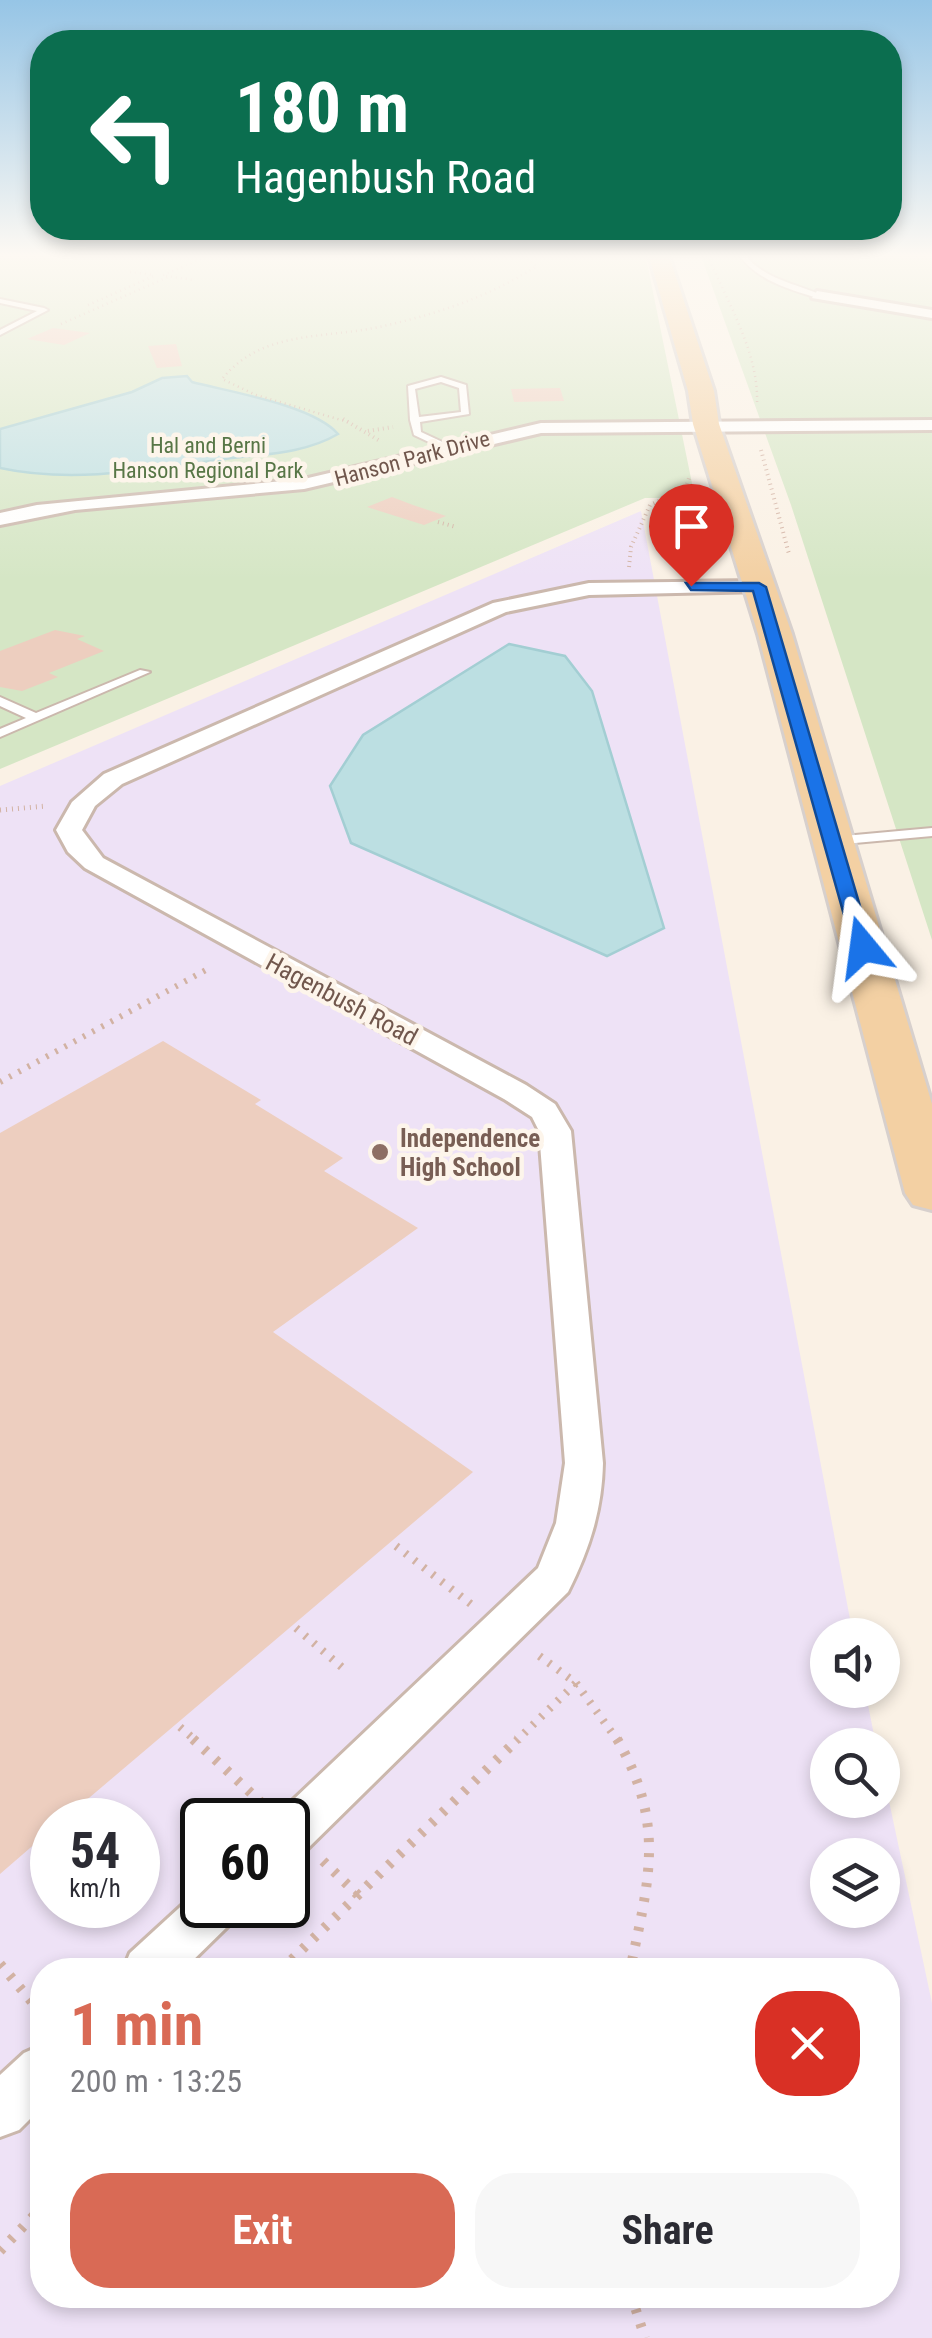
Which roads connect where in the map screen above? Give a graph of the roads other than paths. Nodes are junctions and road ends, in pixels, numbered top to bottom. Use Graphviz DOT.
graph roads {
  1 [pos="692,362"];
  2 [pos="414,420"];
  3 [pos="706,424"];
  4 [pos="932,425"];
  5 [pos="448,448"];
  6 [pos="0,519"];
  7 [pos="759,587"];
  8 [pos="144,672"];
  9 [pos="0,701"];
  10 [pos="37,718"];
  11 [pos="0,733"];
  12 [pos="932,832"];
  13 [pos="833,841"];
  14 [pos="932,1193"];
  15 [pos="310,1815"];
  16 [pos="192,1928"];
  17 [pos="161,1958"];
  18 [pos="30,2083"];
  19 [pos="0,2112"];
  1 -- 3 [label="main road"];
  2 -- 2 [label="lane"];
  2 -- 5 [label="lane"];
  3 -- 4 [label="street, Hanson Park Drive"];
  3 -- 5 [label="street, Hanson Park Drive"];
  3 -- 7 [label="main road"];
  5 -- 6 [label="street, Hanson Park Drive"];
  7 -- 13 [label="main road"];
  7 -- 15 [label="street, Hagenbush Road"];
  8 -- 10 [label="lane"];
  9 -- 10 [label="lane"];
  10 -- 11 [label="lane"];
  12 -- 13 [label="lane"];
  13 -- 14 [label="main road"];
  16 -- 17 [label="street"];
  18 -- 19 [label="street"];
}
